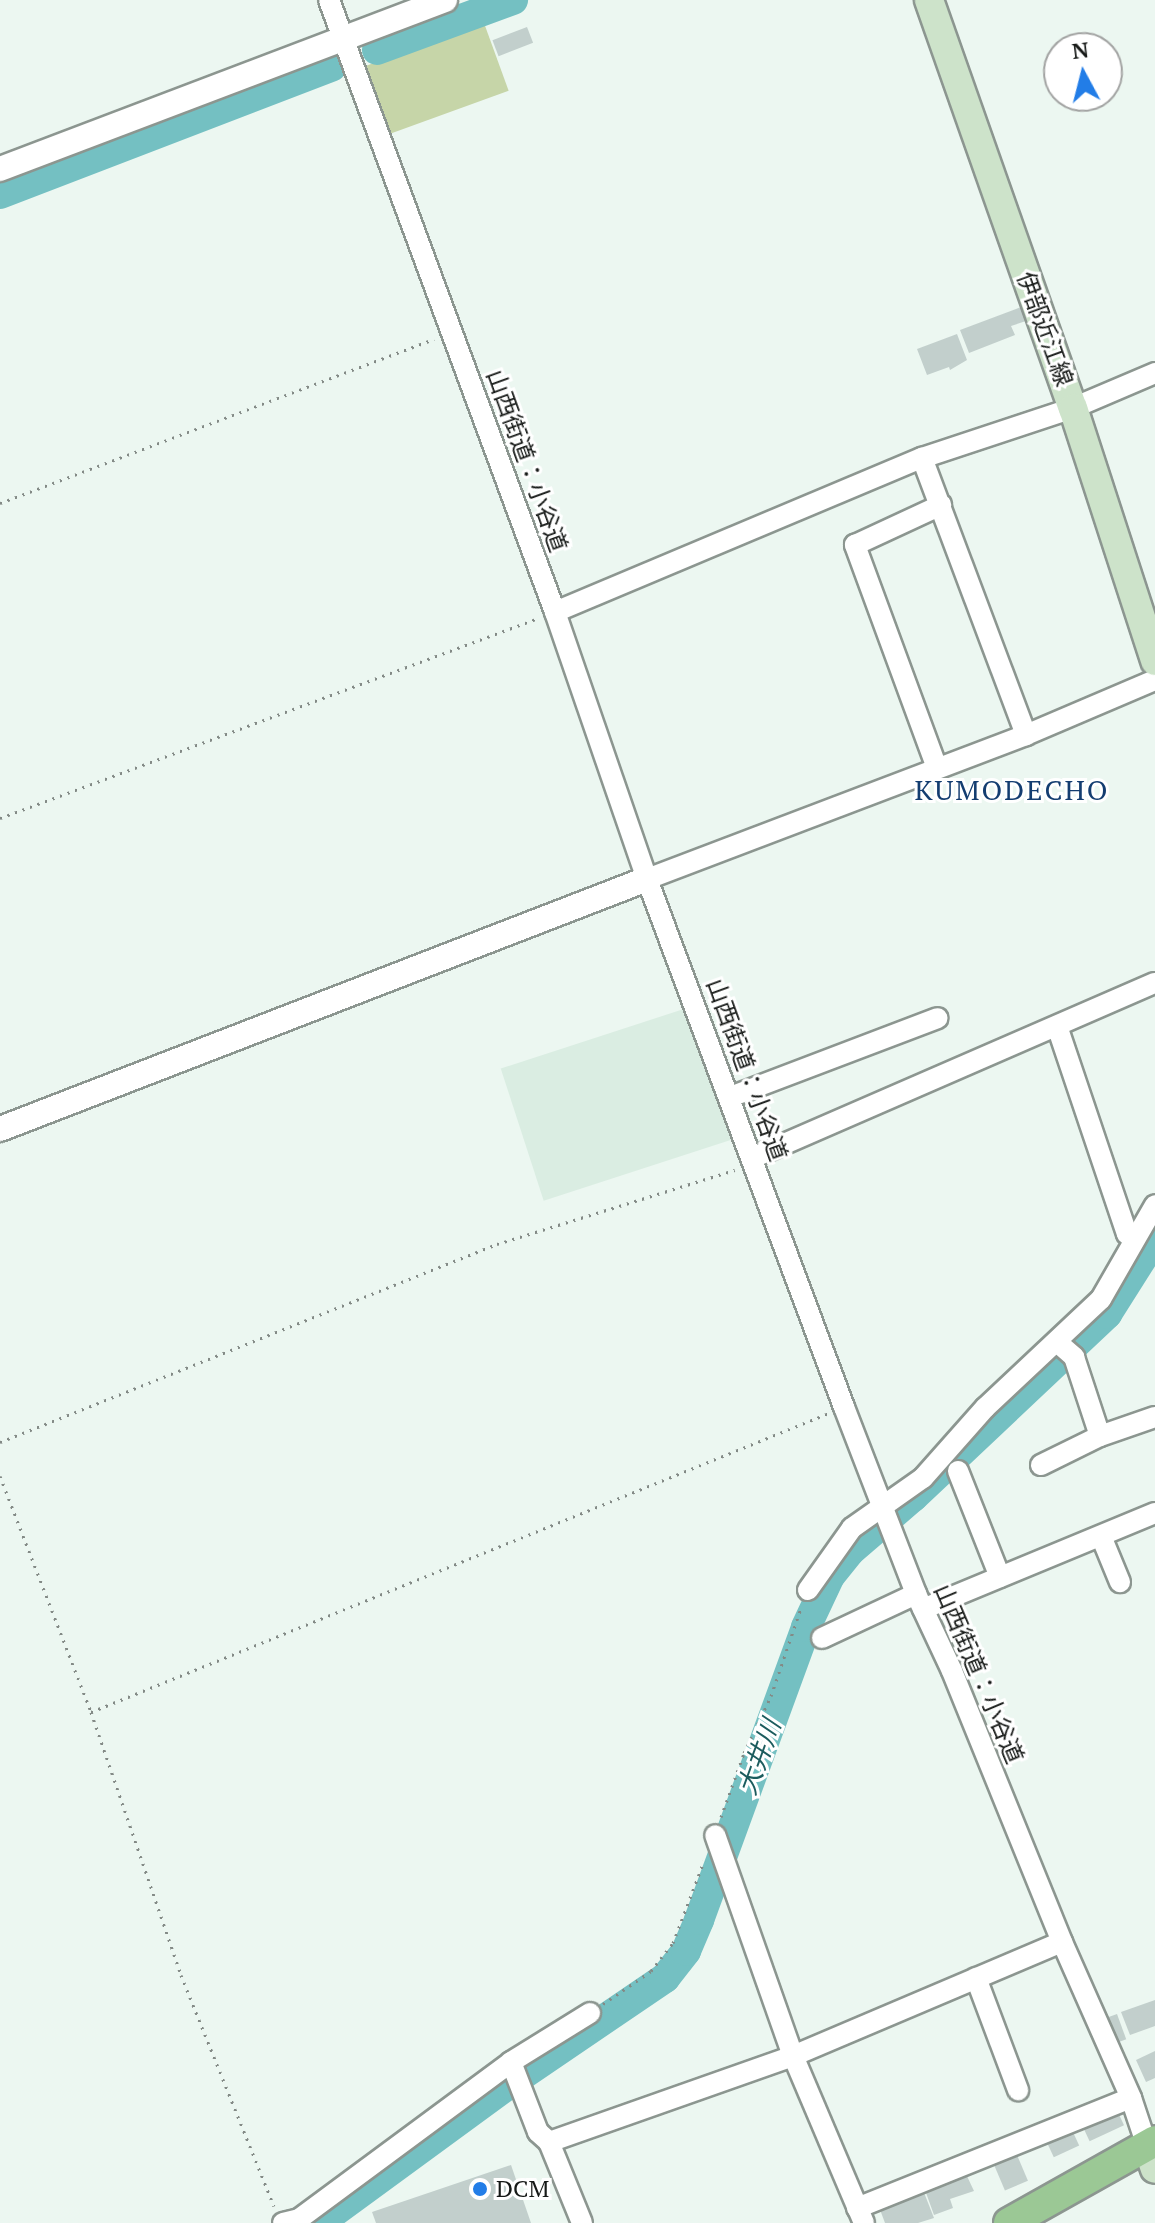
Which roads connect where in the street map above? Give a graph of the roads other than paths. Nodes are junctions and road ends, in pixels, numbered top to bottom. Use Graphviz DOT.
graph roads {
  1 [pos="329,0"];
  2 [pos="445,0"];
  3 [pos="929,0"];
  4 [pos="343,37"];
  5 [pos="0,169"];
  6 [pos="1155,373"];
  7 [pos="1073,408"];
  8 [pos="922,458"];
  9 [pos="941,505"];
  10 [pos="555,612"];
  11 [pos="1155,661"];
  12 [pos="1155,680"];
  13 [pos="1026,735"];
  14 [pos="937,768"];
  15 [pos="647,879"];
  16 [pos="1155,983"];
  17 [pos="938,1018"];
  18 [pos="1057,1026"];
  19 [pos="730,1097"];
  20 [pos="0,1129"];
  21 [pos="753,1161"];
  22 [pos="1155,1205"];
  23 [pos="1135,1239"];
  24 [pos="1057,1342"];
  25 [pos="1155,1417"];
  26 [pos="1100,1436"];
  27 [pos="1041,1465"];
  28 [pos="958,1471"];
  29 [pos="884,1506"];
  30 [pos="1155,1513"];
  31 [pos="1101,1536"];
  32 [pos="1000,1577"];
  33 [pos="1120,1582"];
  34 [pos="808,1590"];
  35 [pos="919,1601"];
  36 [pos="822,1638"];
  37 [pos="715,1835"];
  38 [pos="1062,1942"];
  39 [pos="976,1978"];
  40 [pos="590,2013"];
  41 [pos="793,2056"];
  42 [pos="511,2062"];
  43 [pos="1018,2090"];
  44 [pos="1131,2098"];
  45 [pos="549,2142"];
  46 [pos="1153,2155"];
  47 [pos="861,2216"];
  48 [pos="283,2222"];
  49 [pos="582,2223"];
  50 [pos="1009,2223"];
  51 [pos="1045,2223"];
  1 -- 4 [label="street, 山西街道：小谷道"];
  2 -- 4 [label="street"];
  3 -- 7 [label="main road, 伊部近江線"];
  4 -- 5 [label="street"];
  4 -- 10 [label="street, 山西街道：小谷道"];
  6 -- 7 [label="street"];
  7 -- 8 [label="street"];
  7 -- 11 [label="main road, 伊部近江線"];
  8 -- 9 [label="street"];
  8 -- 10 [label="street"];
  9 -- 13 [label="street"];
  9 -- 14 [label="street"];
  10 -- 15 [label="street, 山西街道：小谷道"];
  12 -- 13 [label="street"];
  13 -- 14 [label="street"];
  14 -- 15 [label="street"];
  15 -- 19 [label="street, 山西街道：小谷道"];
  15 -- 20 [label="street"];
  16 -- 18 [label="street"];
  17 -- 19 [label="street"];
  18 -- 21 [label="street"];
  18 -- 23 [label="street"];
  19 -- 21 [label="street, 山西街道：小谷道"];
  21 -- 29 [label="street, 山西街道：小谷道"];
  22 -- 23 [label="street"];
  23 -- 24 [label="street"];
  24 -- 26 [label="street"];
  24 -- 29 [label="street"];
  25 -- 26 [label="street"];
  26 -- 27 [label="street"];
  28 -- 32 [label="street"];
  29 -- 34 [label="street"];
  29 -- 35 [label="street, 山西街道：小谷道"];
  30 -- 31 [label="street"];
  31 -- 32 [label="street"];
  31 -- 33 [label="street"];
  32 -- 35 [label="street"];
  35 -- 36 [label="street"];
  35 -- 38 [label="street, 山西街道：小谷道"];
  37 -- 41 [label="street"];
  38 -- 39 [label="street"];
  38 -- 44 [label="street, 山西街道：小谷道"];
  39 -- 41 [label="street"];
  39 -- 43 [label="street"];
  40 -- 42 [label="street"];
  41 -- 45 [label="street"];
  41 -- 47 [label="street"];
  42 -- 45 [label="street"];
  42 -- 48 [label="street"];
  44 -- 46 [label="street, 山西街道：小谷道"];
  44 -- 47 [label="street"];
  45 -- 49 [label="street"];
  46 -- 50 [label="main road"];
  46 -- 51 [label="main road"];
}
